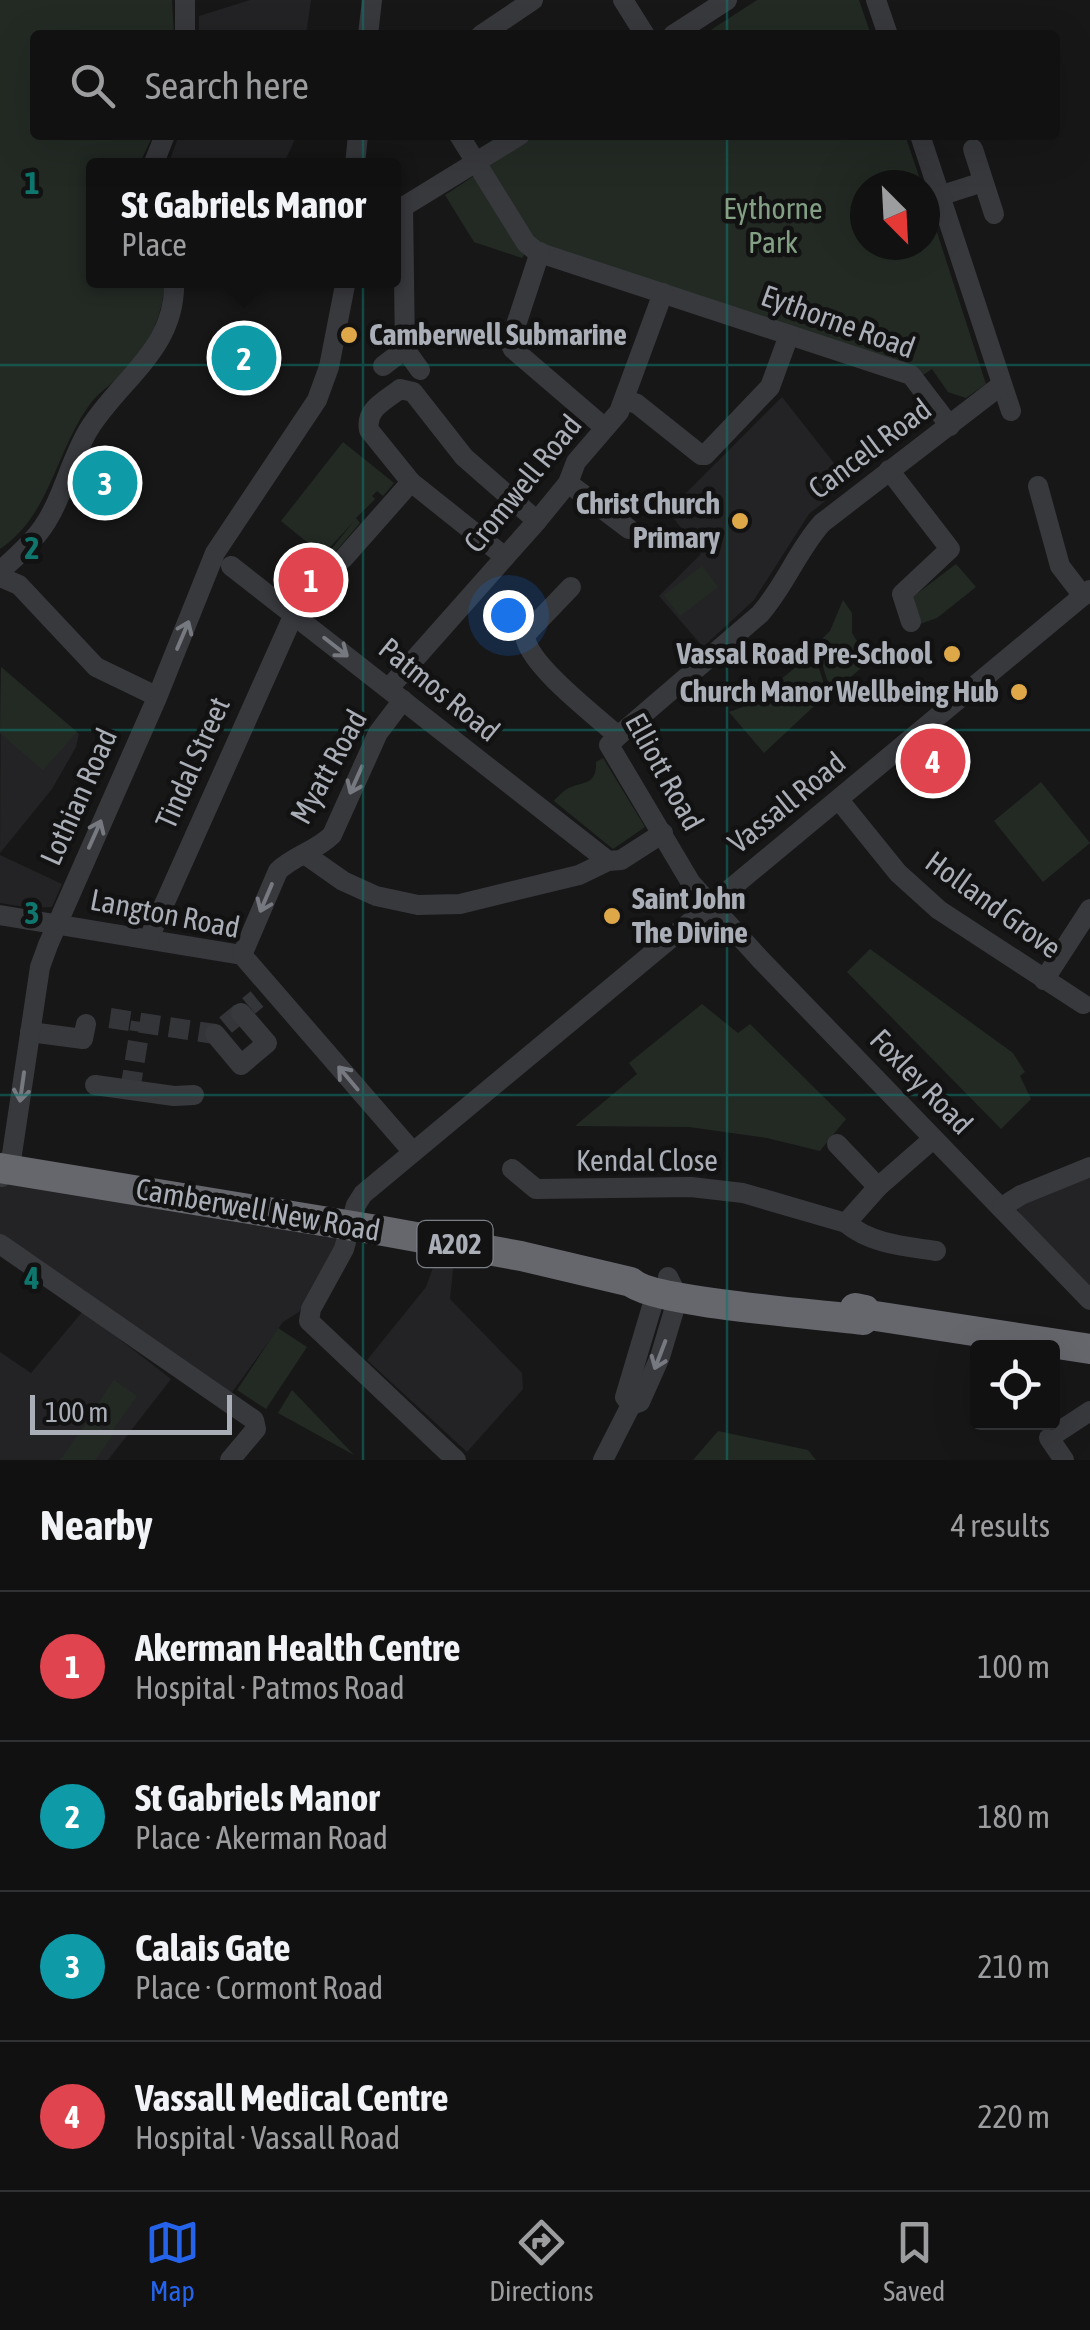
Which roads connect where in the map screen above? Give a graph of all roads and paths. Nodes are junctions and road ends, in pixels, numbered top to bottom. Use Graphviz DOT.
graph roads {
  1 [pos="185,0"];
  2 [pos="372,0"];
  3 [pos="533,0"];
  4 [pos="622,0"];
  5 [pos="727,0"];
  6 [pos="876,0"];
  7 [pos="185,30"];
  8 [pos="369,30"];
  9 [pos="489,30"];
  10 [pos="642,30"];
  11 [pos="681,30"];
  12 [pos="886,30"];
  13 [pos="462,140"];
  14 [pos="512,140"];
  15 [pos="922,140"];
  16 [pos="972,149"];
  17 [pos="476,162"];
  18 [pos="931,170"];
  19 [pos="983,182"];
  20 [pos="940,196"];
  21 [pos="940,199"];
  22 [pos="994,214"];
  23 [pos="540,252"];
  24 [pos="173,288"];
  25 [pos="344,288"];
  26 [pos="662,293"];
  27 [pos="789,334"];
  28 [pos="405,349"];
  29 [pos="383,366"];
  30 [pos="420,370"];
  31 [pos="1000,386"];
  32 [pos="626,400"];
  33 [pos="1010,412"];
  34 [pos="950,426"];
  35 [pos="605,428"];
  36 [pos="888,470"];
  37 [pos="410,482"];
  38 [pos="568,483"];
  39 [pos="1038,486"];
  40 [pos="537,521"];
  41 [pos="629,528"];
  42 [pos="225,541"];
  43 [pos="504,557"];
  44 [pos="343,560"];
  45 [pos="231,566"];
  46 [pos="0,574"];
  47 [pos="209,574"];
  48 [pos="571,587"];
  49 [pos="1086,593"];
  50 [pos="289,622"];
  51 [pos="911,622"];
  52 [pos="396,694"];
  53 [pos="156,696"];
  54 [pos="618,736"];
  55 [pos="839,800"];
  56 [pos="663,833"];
  57 [pos="306,854"];
  58 [pos="608,862"];
  59 [pos="705,898"];
  60 [pos="1090,909"];
  61 [pos="0,915"];
  62 [pos="57,924"];
  63 [pos="150,938"];
  64 [pos="242,955"];
  65 [pos="1044,980"];
  66 [pos="256,1000"];
  67 [pos="1083,1004"];
  68 [pos="86,1024"];
  69 [pos="30,1032"];
  70 [pos="215,1034"];
  71 [pos="96,1086"];
  72 [pos="194,1095"];
  73 [pos="933,1139"];
  74 [pos="836,1144"];
  75 [pos="412,1152"];
  76 [pos="1090,1167"];
  77 [pos="512,1169"];
  78 [pos="2,1172"];
  79 [pos="878,1188"];
  80 [pos="1002,1207"];
  81 [pos="846,1223"];
  82 [pos="351,1225"];
  83 [pos="0,1244"];
  84 [pos="936,1252"];
  85 [pos="658,1287"];
  86 [pos="1090,1300"];
  87 [pos="1090,1349"];
  88 [pos="1090,1411"];
  89 [pos="230,1460"];
  90 [pos="456,1460"];
  91 [pos="603,1460"];
  92 [pos="1064,1460"];
  1 -- 7 [label="street"];
  2 -- 8 [label="street"];
  3 -- 9 [label="street"];
  4 -- 10 [label="street"];
  5 -- 11 [label="street"];
  6 -- 12 [label="street"];
  13 -- 17 [label="street"];
  14 -- 17 [label="street"];
  15 -- 18 [label="street"];
  16 -- 19 [label="street"];
  17 -- 23 [label="street"];
  17 -- 28 [label="street"];
  19 -- 20 [label="street"];
  19 -- 22 [label="street"];
  21 -- 31 [label="street"];
  23 -- 26 [label="street, Eythorne Road"];
  23 -- 35 [label="street"];
  24 -- 46 [label="street"];
  25 -- 42 [label="street, Lothian Road"];
  26 -- 27 [label="street, Eythorne Road"];
  26 -- 32 [label="street, Cromwell Road"];
  27 -- 32 [label="street"];
  27 -- 34 [label="street, Eythorne Road"];
  28 -- 29 [label="street"];
  28 -- 30 [label="street"];
  31 -- 33 [label="street"];
  31 -- 34 [label="street, Cancell Road"];
  32 -- 35 [label="street, Cromwell Road"];
  34 -- 36 [label="street, Cancell Road"];
  35 -- 38 [label="street, Cromwell Road"];
  36 -- 51 [label="street"];
  36 -- 54 [label="street, Cancell Road"];
  37 -- 40 [label="street"];
  37 -- 43 [label="street"];
  37 -- 44 [label="street"];
  38 -- 40 [label="street, Cromwell Road"];
  38 -- 41 [label="street"];
  39 -- 49 [label="street"];
  40 -- 43 [label="street, Cromwell Road"];
  42 -- 45 [label="street"];
  42 -- 47 [label="street, Lothian Road"];
  43 -- 52 [label="street, Cromwell Road"];
  45 -- 47 [label="street"];
  45 -- 50 [label="street, Patmos Road"];
  46 -- 53 [label="street"];
  53 -- 47 [label="street, Lothian Road, one-way"];
  48 -- 54 [label="street, Elliott Road"];
  49 -- 55 [label="street, Vassall Road"];
  50 -- 52 [label="street, Patmos Road, one-way"];
  50 -- 63 [label="street, Tindal Street"];
  52 -- 57 [label="street, Myatt Road, one-way"];
  52 -- 58 [label="street, Patmos Road"];
  62 -- 53 [label="street, Lothian Road, one-way"];
  54 -- 56 [label="street, Elliott Road"];
  55 -- 59 [label="street, Vassall Road"];
  55 -- 65 [label="street, Holland Grove"];
  56 -- 58 [label="street"];
  56 -- 59 [label="street, Elliott Road"];
  57 -- 58 [label="street"];
  57 -- 64 [label="street, Myatt Road, one-way"];
  59 -- 73 [label="street, Foxley Road"];
  59 -- 75 [label="street, Vassall Road"];
  60 -- 65 [label="street"];
  61 -- 62 [label="street, Langton Road"];
  62 -- 63 [label="street, Langton Road"];
  62 -- 69 [label="street, Lothian Road"];
  63 -- 64 [label="street, Langton Road"];
  64 -- 66 [label="street, Langton Road"];
  65 -- 67 [label="street, Holland Grove"];
  66 -- 70 [label="street"];
  75 -- 66 [label="street, Langton Road, one-way"];
  68 -- 69 [label="street"];
  69 -- 78 [label="street, Lothian Road, one-way"];
  71 -- 72 [label="street"];
  73 -- 79 [label="street"];
  73 -- 80 [label="street, Foxley Road"];
  74 -- 79 [label="street"];
  75 -- 82 [label="street, Vassall Road"];
  76 -- 80 [label="street"];
  77 -- 81 [label="street, Kendal Close"];
  78 -- 82 [label="highway, Camberwell New Road / A202"];
  79 -- 81 [label="street"];
  80 -- 86 [label="street, Foxley Road"];
  81 -- 84 [label="street, Kendal Close"];
  82 -- 85 [label="highway, Camberwell New Road / A202"];
  82 -- 90 [label="street, Vassall Road"];
  83 -- 89 [label="street"];
  85 -- 87 [label="highway, Camberwell New Road / A202"];
  85 -- 91 [label="street"];
  88 -- 92 [label="street"];
}
